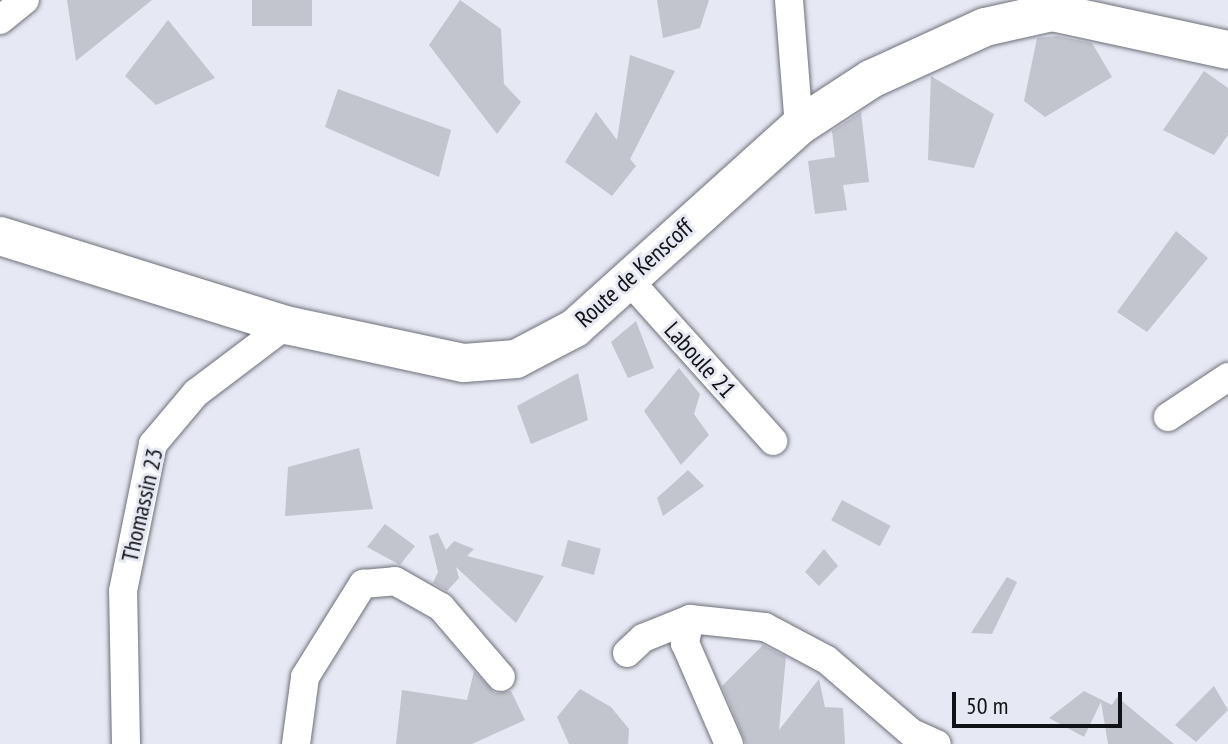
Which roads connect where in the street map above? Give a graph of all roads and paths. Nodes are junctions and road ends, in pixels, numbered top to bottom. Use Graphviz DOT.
graph roads {
  1 [pos="25,0"];
  2 [pos="789,0"];
  3 [pos="0,20"];
  4 [pos="1228,50"];
  5 [pos="799,126"];
  6 [pos="0,236"];
  7 [pos="627,278"];
  8 [pos="286,325"];
  9 [pos="1228,377"];
  10 [pos="1168,417"];
  11 [pos="773,441"];
  12 [pos="690,619"];
  13 [pos="627,653"];
  14 [pos="501,677"];
  15 [pos="126,744"];
  16 [pos="296,744"];
  17 [pos="729,744"];
  18 [pos="937,744"];
  1 -- 3 [label="street"];
  2 -- 5 [label="street"];
  4 -- 5 [label="main road, Route de Kenscoff"];
  5 -- 7 [label="main road, Route de Kenscoff"];
  6 -- 8 [label="main road, Route de Kenscoff"];
  7 -- 8 [label="main road, Route de Kenscoff"];
  7 -- 11 [label="street, Laboule 21"];
  8 -- 15 [label="street, Thomassin 23"];
  9 -- 10 [label="street"];
  12 -- 13 [label="street"];
  12 -- 17 [label="street"];
  12 -- 18 [label="street"];
  14 -- 16 [label="street"];
}
